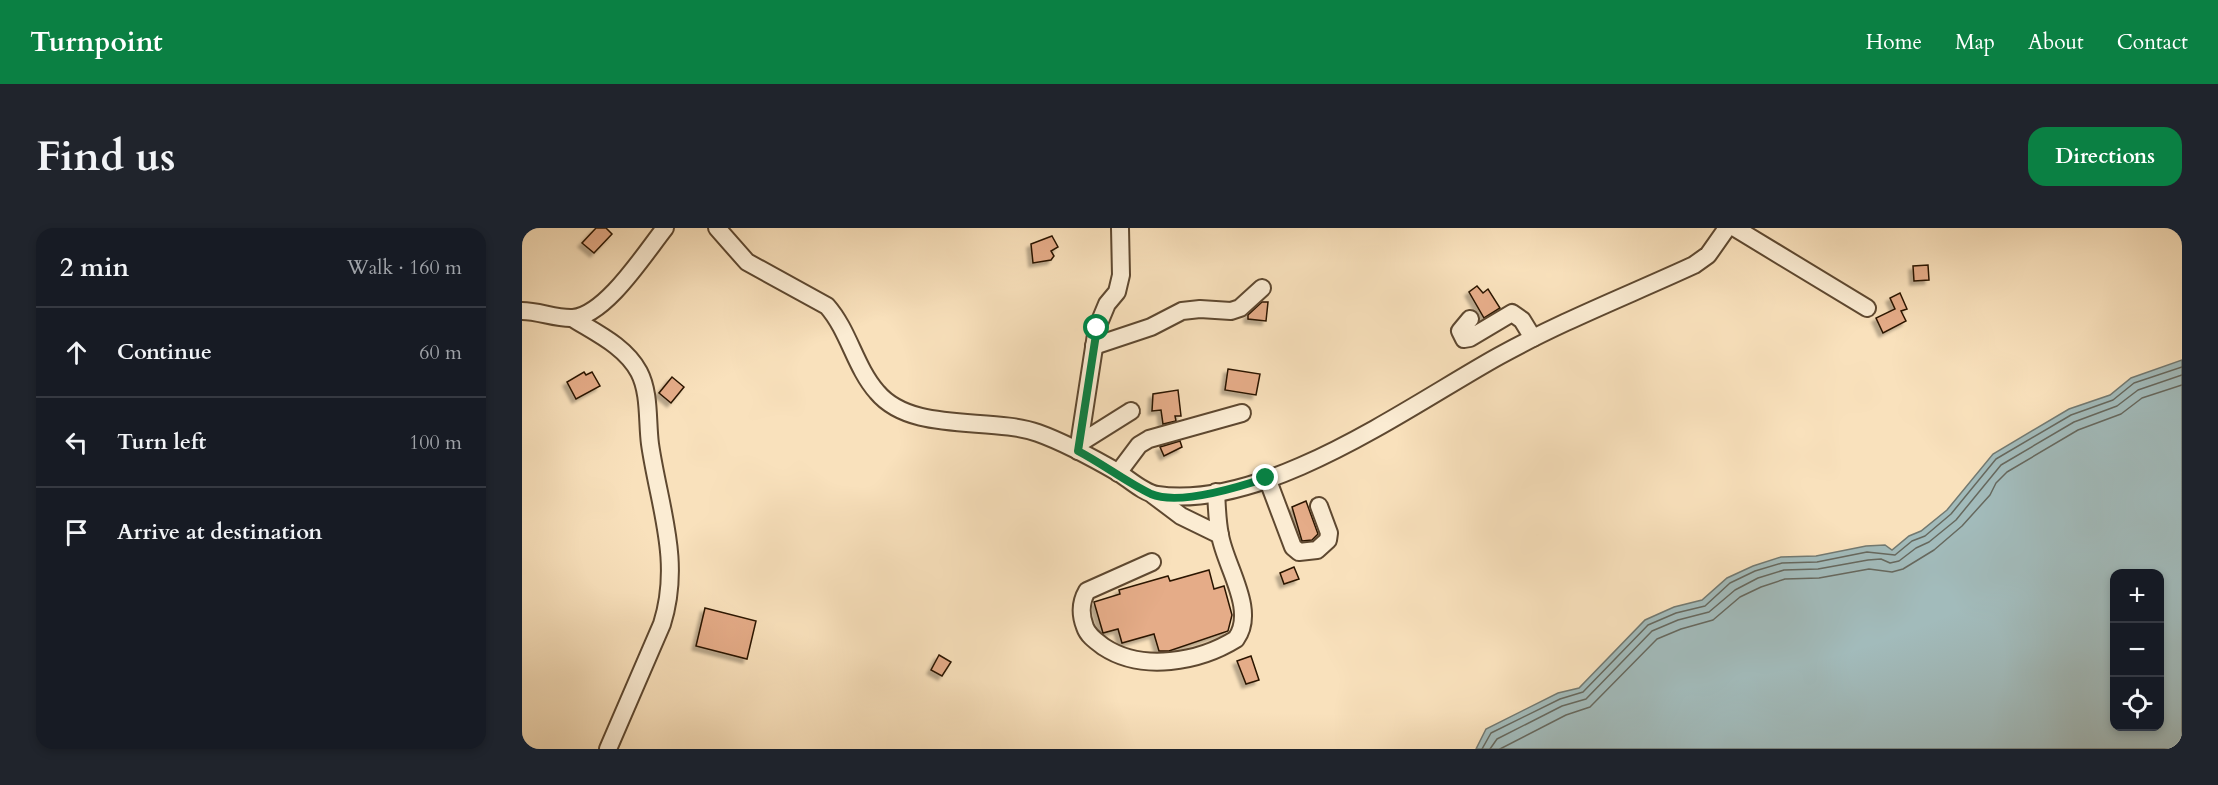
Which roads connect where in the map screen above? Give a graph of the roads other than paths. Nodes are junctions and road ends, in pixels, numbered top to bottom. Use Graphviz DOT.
graph roads {
  1 [pos="665,228"];
  2 [pos="717,228"];
  3 [pos="1120,228"];
  4 [pos="1728,228"];
  5 [pos="1735,228"];
  6 [pos="1262,288"];
  7 [pos="1867,308"];
  8 [pos="522,311"];
  9 [pos="572,318"];
  10 [pos="1470,319"];
  11 [pos="1533,339"];
  12 [pos="1094,346"];
  13 [pos="1131,411"];
  14 [pos="1242,413"];
  15 [pos="1079,447"];
  16 [pos="1118,473"];
  17 [pos="1266,478"];
  18 [pos="1216,492"];
  19 [pos="1153,495"];
  20 [pos="1319,506"];
  21 [pos="1220,535"];
  22 [pos="1152,562"];
  23 [pos="608,749"];
  1 -- 9 [label="street"];
  2 -- 15 [label="street"];
  3 -- 12 [label="street"];
  4 -- 11 [label="street"];
  5 -- 7 [label="street"];
  6 -- 12 [label="street"];
  8 -- 9 [label="street"];
  9 -- 23 [label="street"];
  10 -- 11 [label="street"];
  11 -- 17 [label="street"];
  12 -- 15 [label="street"];
  13 -- 15 [label="street"];
  14 -- 16 [label="street"];
  15 -- 16 [label="street"];
  16 -- 19 [label="street"];
  17 -- 18 [label="street"];
  17 -- 20 [label="street"];
  18 -- 19 [label="street"];
  18 -- 21 [label="street"];
  19 -- 21 [label="street"];
  21 -- 22 [label="street"];
}
